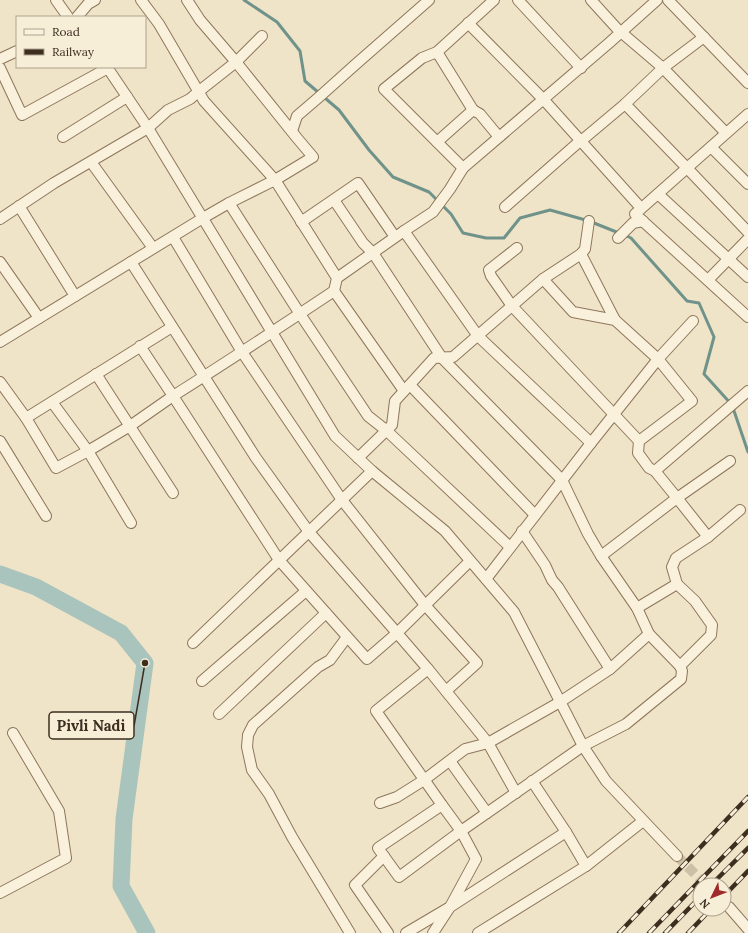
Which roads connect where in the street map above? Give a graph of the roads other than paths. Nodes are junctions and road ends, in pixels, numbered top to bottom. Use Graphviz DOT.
graph roads {
  1 [pos="56,0"];
  2 [pos="95,0"];
  3 [pos="141,0"];
  4 [pos="187,0"];
  5 [pos="429,0"];
  6 [pos="494,0"];
  7 [pos="518,0"];
  8 [pos="591,0"];
  9 [pos="657,0"];
  10 [pos="668,0"];
  11 [pos="67,16"];
  12 [pos="78,16"];
  13 [pos="468,23"];
  14 [pos="621,33"];
  15 [pos="262,36"];
  16 [pos="704,37"];
  17 [pos="16,52"];
  18 [pos="437,52"];
  19 [pos="0,60"];
  20 [pos="236,62"];
  21 [pos="0,68"];
  22 [pos="108,68"];
  23 [pos="580,68"];
  24 [pos="663,68"];
  25 [pos="748,83"];
  26 [pos="198,92"];
  27 [pos="127,97"];
  28 [pos="544,100"];
  29 [pos="625,104"];
  30 [pos="473,110"];
  31 [pos="748,114"];
  32 [pos="148,128"];
  33 [pos="292,131"];
  34 [pos="726,133"];
  35 [pos="63,137"];
  36 [pos="499,137"];
  37 [pos="581,141"];
  38 [pos="437,142"];
  39 [pos="711,147"];
  40 [pos="91,162"];
  41 [pos="463,168"];
  42 [pos="687,168"];
  43 [pos="275,180"];
  44 [pos="748,184"];
  45 [pos="658,194"];
  46 [pos="334,200"];
  47 [pos="230,203"];
  48 [pos="20,206"];
  49 [pos="506,207"];
  50 [pos="641,208"];
  51 [pos="203,218"];
  52 [pos="0,219"];
  53 [pos="589,221"];
  54 [pos="643,221"];
  55 [pos="301,222"];
  56 [pos="748,232"];
  57 [pos="400,234"];
  58 [pos="173,237"];
  59 [pos="618,238"];
  60 [pos="748,239"];
  61 [pos="153,248"];
  62 [pos="517,248"];
  63 [pos="373,253"];
  64 [pos="581,254"];
  65 [pos="728,259"];
  66 [pos="0,262"];
  67 [pos="131,262"];
  68 [pos="337,278"];
  69 [pos="748,278"];
  70 [pos="543,279"];
  71 [pos="708,280"];
  72 [pos="334,291"];
  73 [pos="75,296"];
  74 [pos="512,306"];
  75 [pos="300,314"];
  76 [pos="748,317"];
  77 [pos="39,318"];
  78 [pos="615,320"];
  79 [pos="693,321"];
  80 [pos="172,327"];
  81 [pos="272,332"];
  82 [pos="478,336"];
  83 [pos="0,342"];
  84 [pos="140,346"];
  85 [pos="242,352"];
  86 [pos="442,358"];
  87 [pos="658,359"];
  88 [pos="96,374"];
  89 [pos="203,377"];
  90 [pos="0,382"];
  91 [pos="407,388"];
  92 [pos="748,391"];
  93 [pos="173,396"];
  94 [pos="52,402"];
  95 [pos="614,414"];
  96 [pos="26,418"];
  97 [pos="130,426"];
  98 [pos="387,431"];
  99 [pos="639,441"];
  100 [pos="0,442"];
  101 [pos="591,443"];
  102 [pos="88,451"];
  103 [pos="358,458"];
  104 [pos="730,461"];
  105 [pos="372,471"];
  106 [pos="655,471"];
  107 [pos="562,480"];
  108 [pos="173,493"];
  109 [pos="677,498"];
  110 [pos="342,500"];
  111 [pos="740,510"];
  112 [pos="535,515"];
  113 [pos="46,516"];
  114 [pos="131,523"];
  115 [pos="522,531"];
  116 [pos="309,532"];
  117 [pos="708,537"];
  118 [pos="510,547"];
  119 [pos="601,556"];
  120 [pos="279,560"];
  121 [pos="470,561"];
  122 [pos="486,579"];
  123 [pos="677,584"];
  124 [pos="306,591"];
  125 [pos="425,605"];
  126 [pos="637,608"];
  127 [pos="326,614"];
  128 [pos="397,633"];
  129 [pos="649,634"];
  130 [pos="347,637"];
  131 [pos="193,643"];
  132 [pos="680,666"];
  133 [pos="428,669"];
  134 [pos="610,669"];
  135 [pos="202,681"];
  136 [pos="446,690"];
  137 [pos="560,702"];
  138 [pos="219,714"];
  139 [pos="13,733"];
  140 [pos="488,743"];
  141 [pos="583,746"];
  142 [pos="450,761"];
  143 [pos="424,780"];
  144 [pos="532,781"];
  145 [pos="516,793"];
  146 [pos="380,803"];
  147 [pos="442,805"];
  148 [pos="487,813"];
  149 [pos="643,821"];
  150 [pos="461,831"];
  151 [pos="566,832"];
  152 [pos="384,856"];
  153 [pos="676,856"];
  154 [pos="586,866"];
  155 [pos="0,893"];
  156 [pos="450,907"];
  157 [pos="732,911"];
  158 [pos="748,930"];
  159 [pos="350,933"];
  160 [pos="388,933"];
  161 [pos="406,933"];
  162 [pos="433,933"];
  163 [pos="478,933"];
  1 -- 11 [label="street"];
  2 -- 12 [label="street"];
  3 -- 26 [label="street"];
  4 -- 20 [label="street"];
  5 -- 33 [label="street"];
  6 -- 13 [label="street"];
  7 -- 23 [label="street"];
  8 -- 14 [label="street"];
  9 -- 14 [label="street"];
  10 -- 16 [label="street"];
  13 -- 18 [label="street"];
  13 -- 28 [label="street"];
  14 -- 23 [label="street"];
  14 -- 24 [label="street"];
  15 -- 20 [label="street"];
  16 -- 24 [label="street"];
  16 -- 25 [label="street"];
  17 -- 19 [label="street"];
  18 -- 30 [label="street"];
  18 -- 38 [label="street"];
  20 -- 26 [label="street"];
  20 -- 33 [label="street"];
  21 -- 22 [label="street"];
  22 -- 27 [label="street"];
  23 -- 28 [label="street"];
  24 -- 29 [label="street"];
  24 -- 34 [label="street"];
  26 -- 32 [label="street"];
  26 -- 43 [label="street"];
  27 -- 32 [label="street"];
  27 -- 35 [label="street"];
  28 -- 36 [label="street"];
  28 -- 37 [label="street"];
  29 -- 37 [label="street"];
  29 -- 42 [label="street"];
  30 -- 36 [label="street"];
  30 -- 38 [label="street"];
  31 -- 34 [label="street"];
  32 -- 40 [label="street"];
  32 -- 51 [label="street"];
  33 -- 43 [label="street"];
  34 -- 39 [label="street"];
  36 -- 41 [label="street"];
  37 -- 49 [label="street"];
  37 -- 50 [label="street"];
  38 -- 41 [label="street"];
  39 -- 42 [label="street"];
  39 -- 44 [label="street"];
  40 -- 48 [label="street"];
  40 -- 61 [label="street"];
  41 -- 57 [label="street"];
  42 -- 45 [label="street"];
  42 -- 56 [label="street"];
  43 -- 47 [label="street"];
  43 -- 55 [label="street"];
  45 -- 50 [label="street"];
  45 -- 65 [label="street"];
  46 -- 55 [label="street"];
  46 -- 57 [label="street"];
  46 -- 63 [label="street"];
  47 -- 51 [label="street"];
  47 -- 75 [label="street"];
  48 -- 52 [label="street"];
  48 -- 73 [label="street"];
  50 -- 54 [label="street"];
  51 -- 58 [label="street"];
  51 -- 81 [label="street"];
  53 -- 64 [label="street"];
  54 -- 59 [label="street"];
  54 -- 71 [label="street"];
  55 -- 68 [label="street"];
  57 -- 63 [label="street"];
  57 -- 82 [label="street"];
  58 -- 61 [label="street"];
  58 -- 85 [label="street"];
  60 -- 65 [label="street"];
  61 -- 67 [label="street"];
  62 -- 74 [label="street"];
  63 -- 68 [label="street"];
  63 -- 86 [label="street"];
  64 -- 70 [label="street"];
  64 -- 78 [label="street"];
  65 -- 69 [label="street"];
  65 -- 71 [label="street"];
  66 -- 77 [label="street"];
  67 -- 73 [label="street"];
  67 -- 80 [label="street"];
  68 -- 72 [label="street"];
  70 -- 74 [label="street"];
  70 -- 78 [label="street"];
  71 -- 76 [label="street"];
  72 -- 75 [label="street"];
  72 -- 91 [label="street"];
  73 -- 77 [label="street"];
  74 -- 82 [label="street"];
  74 -- 95 [label="street"];
  75 -- 81 [label="street"];
  75 -- 98 [label="street"];
  77 -- 83 [label="street"];
  78 -- 87 [label="street"];
  79 -- 87 [label="street"];
  80 -- 84 [label="street"];
  80 -- 89 [label="street"];
  81 -- 85 [label="street"];
  81 -- 103 [label="street"];
  82 -- 86 [label="street"];
  82 -- 101 [label="street"];
  84 -- 88 [label="street"];
  84 -- 93 [label="street"];
  85 -- 89 [label="street"];
  85 -- 110 [label="street"];
  86 -- 91 [label="street"];
  86 -- 107 [label="street"];
  87 -- 95 [label="street"];
  87 -- 99 [label="street"];
  88 -- 94 [label="street"];
  88 -- 97 [label="street"];
  89 -- 93 [label="street"];
  89 -- 116 [label="street"];
  90 -- 96 [label="street"];
  91 -- 98 [label="street"];
  91 -- 112 [label="street"];
  92 -- 106 [label="street"];
  93 -- 97 [label="street"];
  93 -- 120 [label="street"];
  94 -- 96 [label="street"];
  94 -- 102 [label="street"];
  95 -- 99 [label="street"];
  95 -- 101 [label="street"];
  96 -- 102 [label="street"];
  97 -- 102 [label="street"];
  97 -- 108 [label="street"];
  98 -- 103 [label="street"];
  98 -- 118 [label="street"];
  99 -- 106 [label="street"];
  100 -- 113 [label="street"];
  101 -- 107 [label="street"];
  102 -- 114 [label="street"];
  103 -- 105 [label="street"];
  104 -- 109 [label="street"];
  105 -- 110 [label="street"];
  105 -- 121 [label="street"];
  106 -- 109 [label="street"];
  107 -- 112 [label="street"];
  107 -- 119 [label="street"];
  109 -- 117 [label="street"];
  109 -- 119 [label="street"];
  110 -- 116 [label="street"];
  110 -- 125 [label="street"];
  111 -- 117 [label="street"];
  112 -- 115 [label="street"];
  115 -- 118 [label="street"];
  115 -- 134 [label="street"];
  116 -- 120 [label="street"];
  116 -- 128 [label="street"];
  117 -- 123 [label="street"];
  118 -- 122 [label="street"];
  119 -- 126 [label="street"];
  120 -- 124 [label="street"];
  120 -- 131 [label="street"];
  121 -- 122 [label="street"];
  121 -- 125 [label="street"];
  122 -- 137 [label="street"];
  123 -- 126 [label="street"];
  123 -- 132 [label="street"];
  124 -- 127 [label="street"];
  124 -- 135 [label="street"];
  125 -- 128 [label="street"];
  125 -- 136 [label="street"];
  126 -- 129 [label="street"];
  127 -- 130 [label="street"];
  127 -- 138 [label="street"];
  128 -- 130 [label="street"];
  128 -- 133 [label="street"];
  129 -- 132 [label="street"];
  129 -- 134 [label="street"];
  130 -- 159 [label="street"];
  132 -- 141 [label="street"];
  133 -- 136 [label="street"];
  133 -- 143 [label="street"];
  134 -- 137 [label="street"];
  136 -- 140 [label="street"];
  137 -- 140 [label="street"];
  137 -- 141 [label="street"];
  139 -- 155 [label="street"];
  140 -- 142 [label="street"];
  140 -- 145 [label="street"];
  141 -- 144 [label="street"];
  141 -- 149 [label="street"];
  142 -- 143 [label="street"];
  142 -- 148 [label="street"];
  143 -- 146 [label="street"];
  143 -- 147 [label="street"];
  144 -- 145 [label="street"];
  144 -- 151 [label="street"];
  145 -- 148 [label="street"];
  147 -- 150 [label="street"];
  147 -- 152 [label="street"];
  148 -- 150 [label="street"];
  149 -- 153 [label="street"];
  149 -- 154 [label="street"];
  150 -- 152 [label="street"];
  150 -- 156 [label="street"];
  151 -- 154 [label="street"];
  151 -- 156 [label="street"];
  152 -- 160 [label="street"];
  154 -- 163 [label="street"];
  156 -- 161 [label="street"];
  156 -- 162 [label="street"];
  157 -- 158 [label="street"];
}
